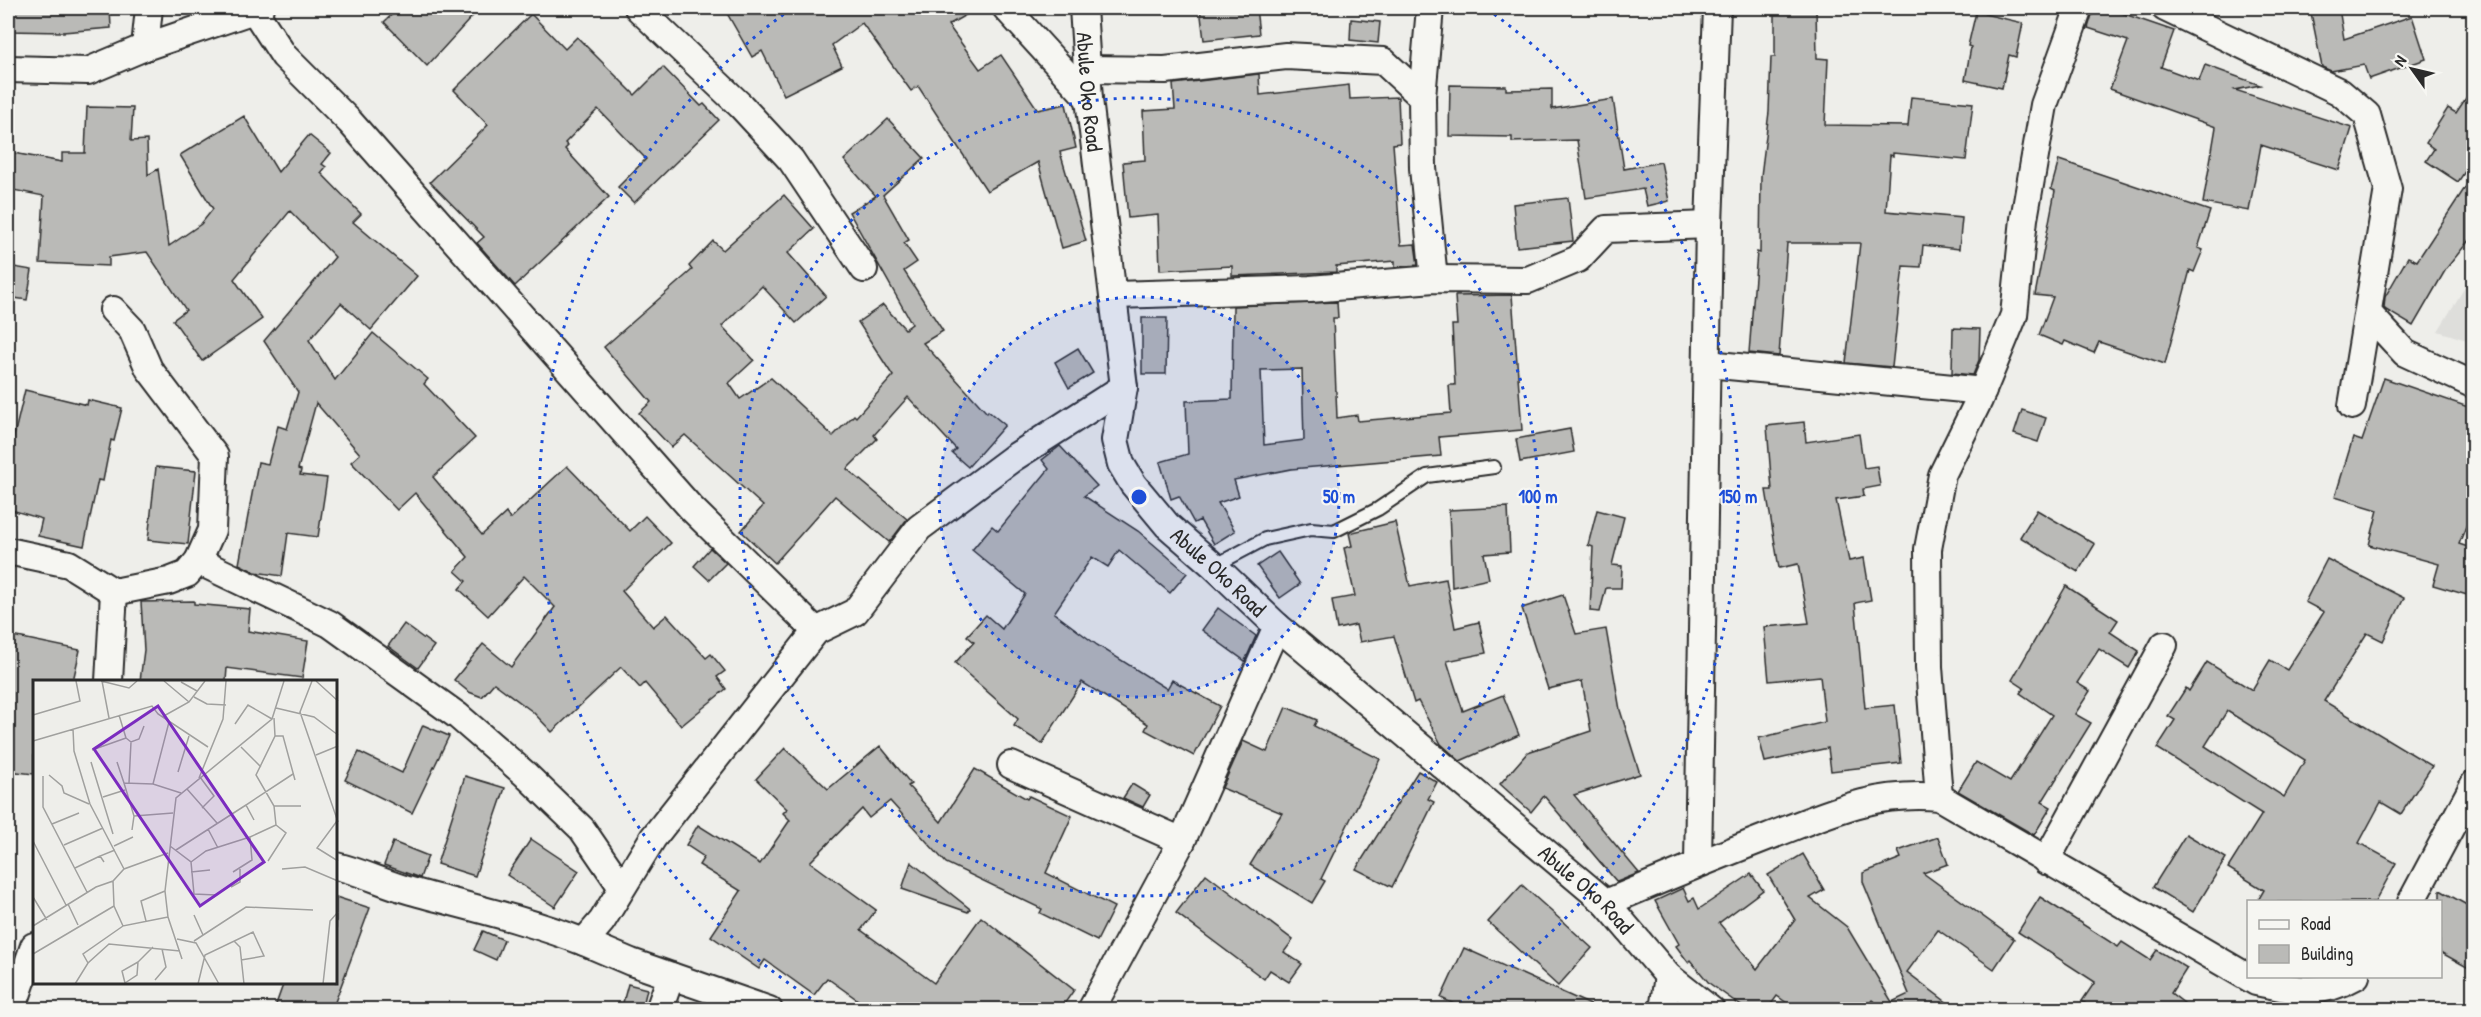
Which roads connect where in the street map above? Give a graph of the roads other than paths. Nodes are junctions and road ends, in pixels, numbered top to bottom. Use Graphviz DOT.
graph roads {
  1 [pos="149,8"];
  2 [pos="638,8"];
  3 [pos="1006,8"];
  4 [pos="1083,8"];
  5 [pos="1430,8"];
  6 [pos="1717,8"];
  7 [pos="2079,8"];
  8 [pos="2165,8"];
  9 [pos="257,9"];
  10 [pos="145,47"];
  11 [pos="8,69"];
  12 [pos="1086,69"];
  13 [pos="1422,97"];
  14 [pos="1089,99"];
  15 [pos="1709,225"];
  16 [pos="864,269"];
  17 [pos="1434,279"];
  18 [pos="1115,295"];
  19 [pos="113,310"];
  20 [pos="2369,314"];
  21 [pos="1708,364"];
  22 [pos="2474,385"];
  23 [pos="1124,387"];
  24 [pos="1983,391"];
  25 [pos="2352,406"];
  26 [pos="1494,467"];
  27 [pos="8,551"];
  28 [pos="198,561"];
  29 [pos="1215,566"];
  30 [pos="114,592"];
  31 [pos="1276,626"];
  32 [pos="816,631"];
  33 [pos="2164,645"];
  34 [pos="109,680"];
  35 [pos="1011,765"];
  36 [pos="2474,784"];
  37 [pos="1939,797"];
  38 [pos="1182,841"];
  39 [pos="2046,861"];
  40 [pos="1698,863"];
  41 [pos="338,867"];
  42 [pos="621,886"];
  43 [pos="2412,900"];
  44 [pos="1606,903"];
  45 [pos="584,942"];
  46 [pos="33,949"];
  47 [pos="671,976"];
  48 [pos="1668,976"];
  49 [pos="2247,977"];
  50 [pos="2249,978"];
  51 [pos="2353,978"];
  52 [pos="12,1010"];
  53 [pos="659,1010"];
  54 [pos="769,1010"];
  55 [pos="1092,1010"];
  56 [pos="1663,1010"];
  57 [pos="1711,1010"];
  1 -- 10 [label="street"];
  2 -- 16 [label="street"];
  3 -- 14 [label="street"];
  4 -- 12 [label="street, Abule Oko Road"];
  5 -- 13 [label="street"];
  6 -- 15 [label="street"];
  7 -- 24 [label="street"];
  8 -- 20 [label="street"];
  9 -- 10 [label="street"];
  9 -- 32 [label="street"];
  10 -- 11 [label="street"];
  12 -- 13 [label="street"];
  12 -- 14 [label="street, Abule Oko Road"];
  13 -- 17 [label="street"];
  14 -- 18 [label="street, Abule Oko Road"];
  15 -- 17 [label="street"];
  15 -- 21 [label="street"];
  17 -- 18 [label="street"];
  18 -- 23 [label="street, Abule Oko Road"];
  19 -- 28 [label="street"];
  20 -- 22 [label="street"];
  20 -- 25 [label="street"];
  21 -- 24 [label="street"];
  21 -- 40 [label="street"];
  23 -- 29 [label="street, Abule Oko Road"];
  23 -- 32 [label="street"];
  24 -- 37 [label="street"];
  26 -- 29 [label="lane"];
  27 -- 30 [label="street"];
  28 -- 30 [label="street"];
  28 -- 42 [label="street"];
  29 -- 31 [label="street, Abule Oko Road"];
  30 -- 34 [label="street"];
  31 -- 38 [label="street"];
  31 -- 44 [label="street, Abule Oko Road"];
  32 -- 42 [label="street"];
  33 -- 39 [label="street"];
  35 -- 38 [label="street"];
  36 -- 43 [label="street"];
  37 -- 39 [label="street"];
  37 -- 40 [label="street"];
  38 -- 55 [label="street"];
  39 -- 49 [label="street"];
  40 -- 44 [label="street"];
  41 -- 45 [label="street"];
  42 -- 45 [label="street"];
  44 -- 48 [label="street, Abule Oko Road"];
  45 -- 47 [label="street"];
  46 -- 52 [label="street"];
  47 -- 53 [label="street"];
  47 -- 54 [label="street"];
  48 -- 56 [label="street"];
  48 -- 57 [label="street, Abule Oko Road"];
  50 -- 51 [label="street"];
}
